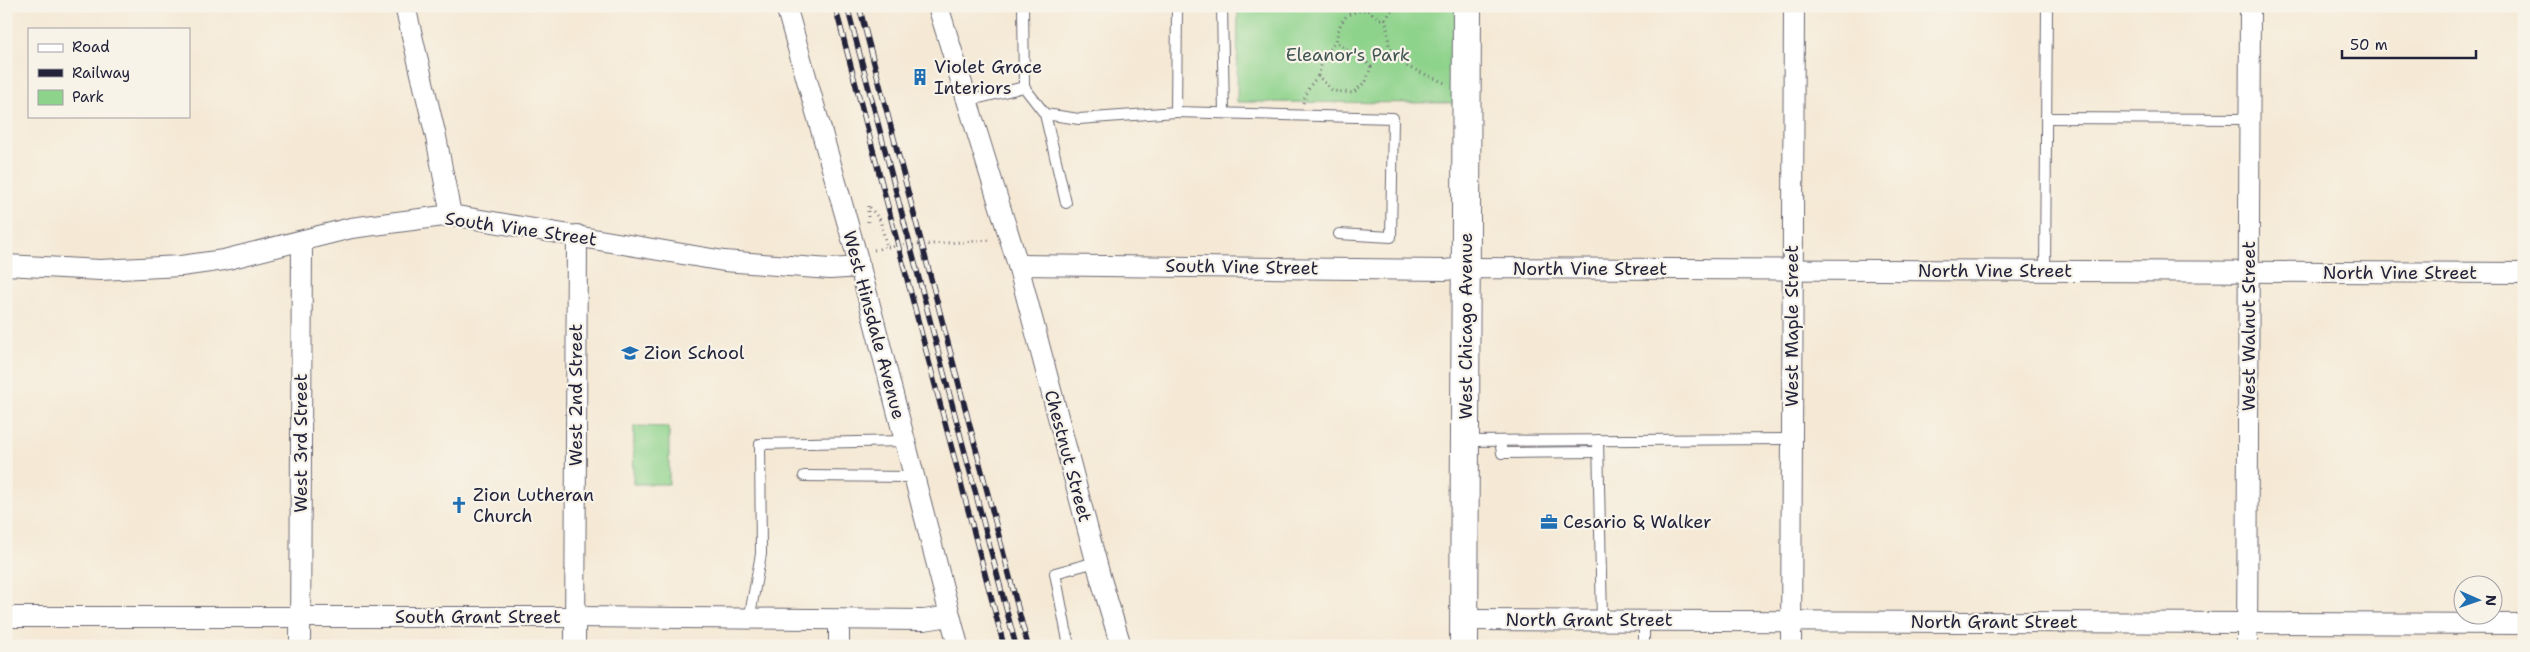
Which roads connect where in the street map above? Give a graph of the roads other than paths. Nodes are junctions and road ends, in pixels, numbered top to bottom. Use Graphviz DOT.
graph roads {
  1 [pos="405,6"];
  2 [pos="786,6"];
  3 [pos="938,6"];
  4 [pos="1023,6"];
  5 [pos="1176,6"];
  6 [pos="1222,6"];
  7 [pos="1468,6"];
  8 [pos="1794,6"];
  9 [pos="2046,6"];
  10 [pos="2250,6"];
  11 [pos="1024,87"];
  12 [pos="968,101"];
  13 [pos="1176,112"];
  14 [pos="1224,113"];
  15 [pos="1045,114"];
  16 [pos="2046,118"];
  17 [pos="2250,119"];
  18 [pos="1066,203"];
  19 [pos="451,216"];
  20 [pos="1339,234"];
  21 [pos="577,235"];
  22 [pos="302,241"];
  23 [pos="1018,264"];
  24 [pos="6,265"];
  25 [pos="860,267"];
  26 [pos="1466,268"];
  27 [pos="1793,270"];
  28 [pos="2045,271"];
  29 [pos="2249,272"];
  30 [pos="2524,273"];
  31 [pos="1792,439"];
  32 [pos="1598,440"];
  33 [pos="905,441"];
  34 [pos="1465,441"];
  35 [pos="1500,441"];
  36 [pos="1598,452"];
  37 [pos="804,476"];
  38 [pos="914,477"];
  39 [pos="1096,562"];
  40 [pos="950,616"];
  41 [pos="6,617"];
  42 [pos="575,617"];
  43 [pos="300,618"];
  44 [pos="749,620"];
  45 [pos="839,620"];
  46 [pos="1602,620"];
  47 [pos="1644,621"];
  48 [pos="1791,621"];
  49 [pos="2247,622"];
  50 [pos="2524,624"];
  51 [pos="1464,633"];
  52 [pos="300,646"];
  53 [pos="575,646"];
  54 [pos="839,646"];
  55 [pos="958,646"];
  56 [pos="1069,646"];
  57 [pos="1122,646"];
  58 [pos="1644,646"];
  59 [pos="1791,646"];
  60 [pos="2247,646"];
  1 -- 19 [label="street"];
  2 -- 25 [label="street, West Hinsdale Avenue"];
  3 -- 12 [label="street, Chestnut Street"];
  4 -- 11 [label="lane"];
  5 -- 13 [label="lane"];
  6 -- 14 [label="lane"];
  7 -- 26 [label="main road, West Chicago Avenue"];
  8 -- 27 [label="street, West Maple Street"];
  9 -- 16 [label="lane"];
  10 -- 17 [label="street, West Walnut Street"];
  11 -- 12 [label="lane"];
  11 -- 15 [label="lane"];
  12 -- 23 [label="street, Chestnut Street"];
  13 -- 14 [label="lane"];
  13 -- 15 [label="lane"];
  14 -- 20 [label="lane"];
  15 -- 18 [label="lane"];
  16 -- 17 [label="lane"];
  16 -- 28 [label="lane"];
  17 -- 29 [label="street, West Walnut Street"];
  19 -- 21 [label="street, South Vine Street"];
  19 -- 22 [label="street, South Vine Street"];
  21 -- 25 [label="street, South Vine Street"];
  21 -- 42 [label="street, West 2nd Street"];
  22 -- 24 [label="street, South Vine Street"];
  22 -- 43 [label="street, West 3rd Street"];
  23 -- 26 [label="street, South Vine Street"];
  23 -- 39 [label="street, Chestnut Street"];
  25 -- 33 [label="street, West Hinsdale Avenue"];
  26 -- 27 [label="street, North Vine Street"];
  26 -- 34 [label="main road, West Chicago Avenue"];
  27 -- 28 [label="street, North Vine Street"];
  27 -- 31 [label="street, West Maple Street"];
  28 -- 29 [label="street, North Vine Street"];
  29 -- 30 [label="street, North Vine Street"];
  29 -- 49 [label="street, West Walnut Street"];
  31 -- 32 [label="lane"];
  31 -- 48 [label="street, West Maple Street"];
  32 -- 35 [label="lane"];
  32 -- 36 [label="lane"];
  33 -- 38 [label="street, West Hinsdale Avenue"];
  33 -- 44 [label="lane"];
  34 -- 35 [label="lane"];
  34 -- 51 [label="main road, West Chicago Avenue"];
  35 -- 36 [label="lane"];
  36 -- 46 [label="lane"];
  37 -- 38 [label="lane"];
  38 -- 40 [label="street, West Hinsdale Avenue"];
  39 -- 56 [label="lane"];
  39 -- 57 [label="street, Chestnut Street"];
  40 -- 45 [label="street, South Grant Street"];
  40 -- 55 [label="street, West Hinsdale Avenue"];
  41 -- 43 [label="street, South Grant Street"];
  42 -- 43 [label="street, South Grant Street"];
  42 -- 44 [label="street, South Grant Street"];
  42 -- 53 [label="street, West 2nd Street"];
  43 -- 52 [label="street, West 3rd Street"];
  44 -- 45 [label="street, South Grant Street"];
  45 -- 54 [label="street"];
  46 -- 47 [label="street, North Grant Street"];
  46 -- 51 [label="street, North Grant Street"];
  47 -- 48 [label="street, North Grant Street"];
  47 -- 58 [label="lane"];
  48 -- 49 [label="street, North Grant Street"];
  48 -- 59 [label="street, West Maple Street"];
  49 -- 50 [label="street, North Grant Street"];
  49 -- 60 [label="street, West Walnut Street"];
}
